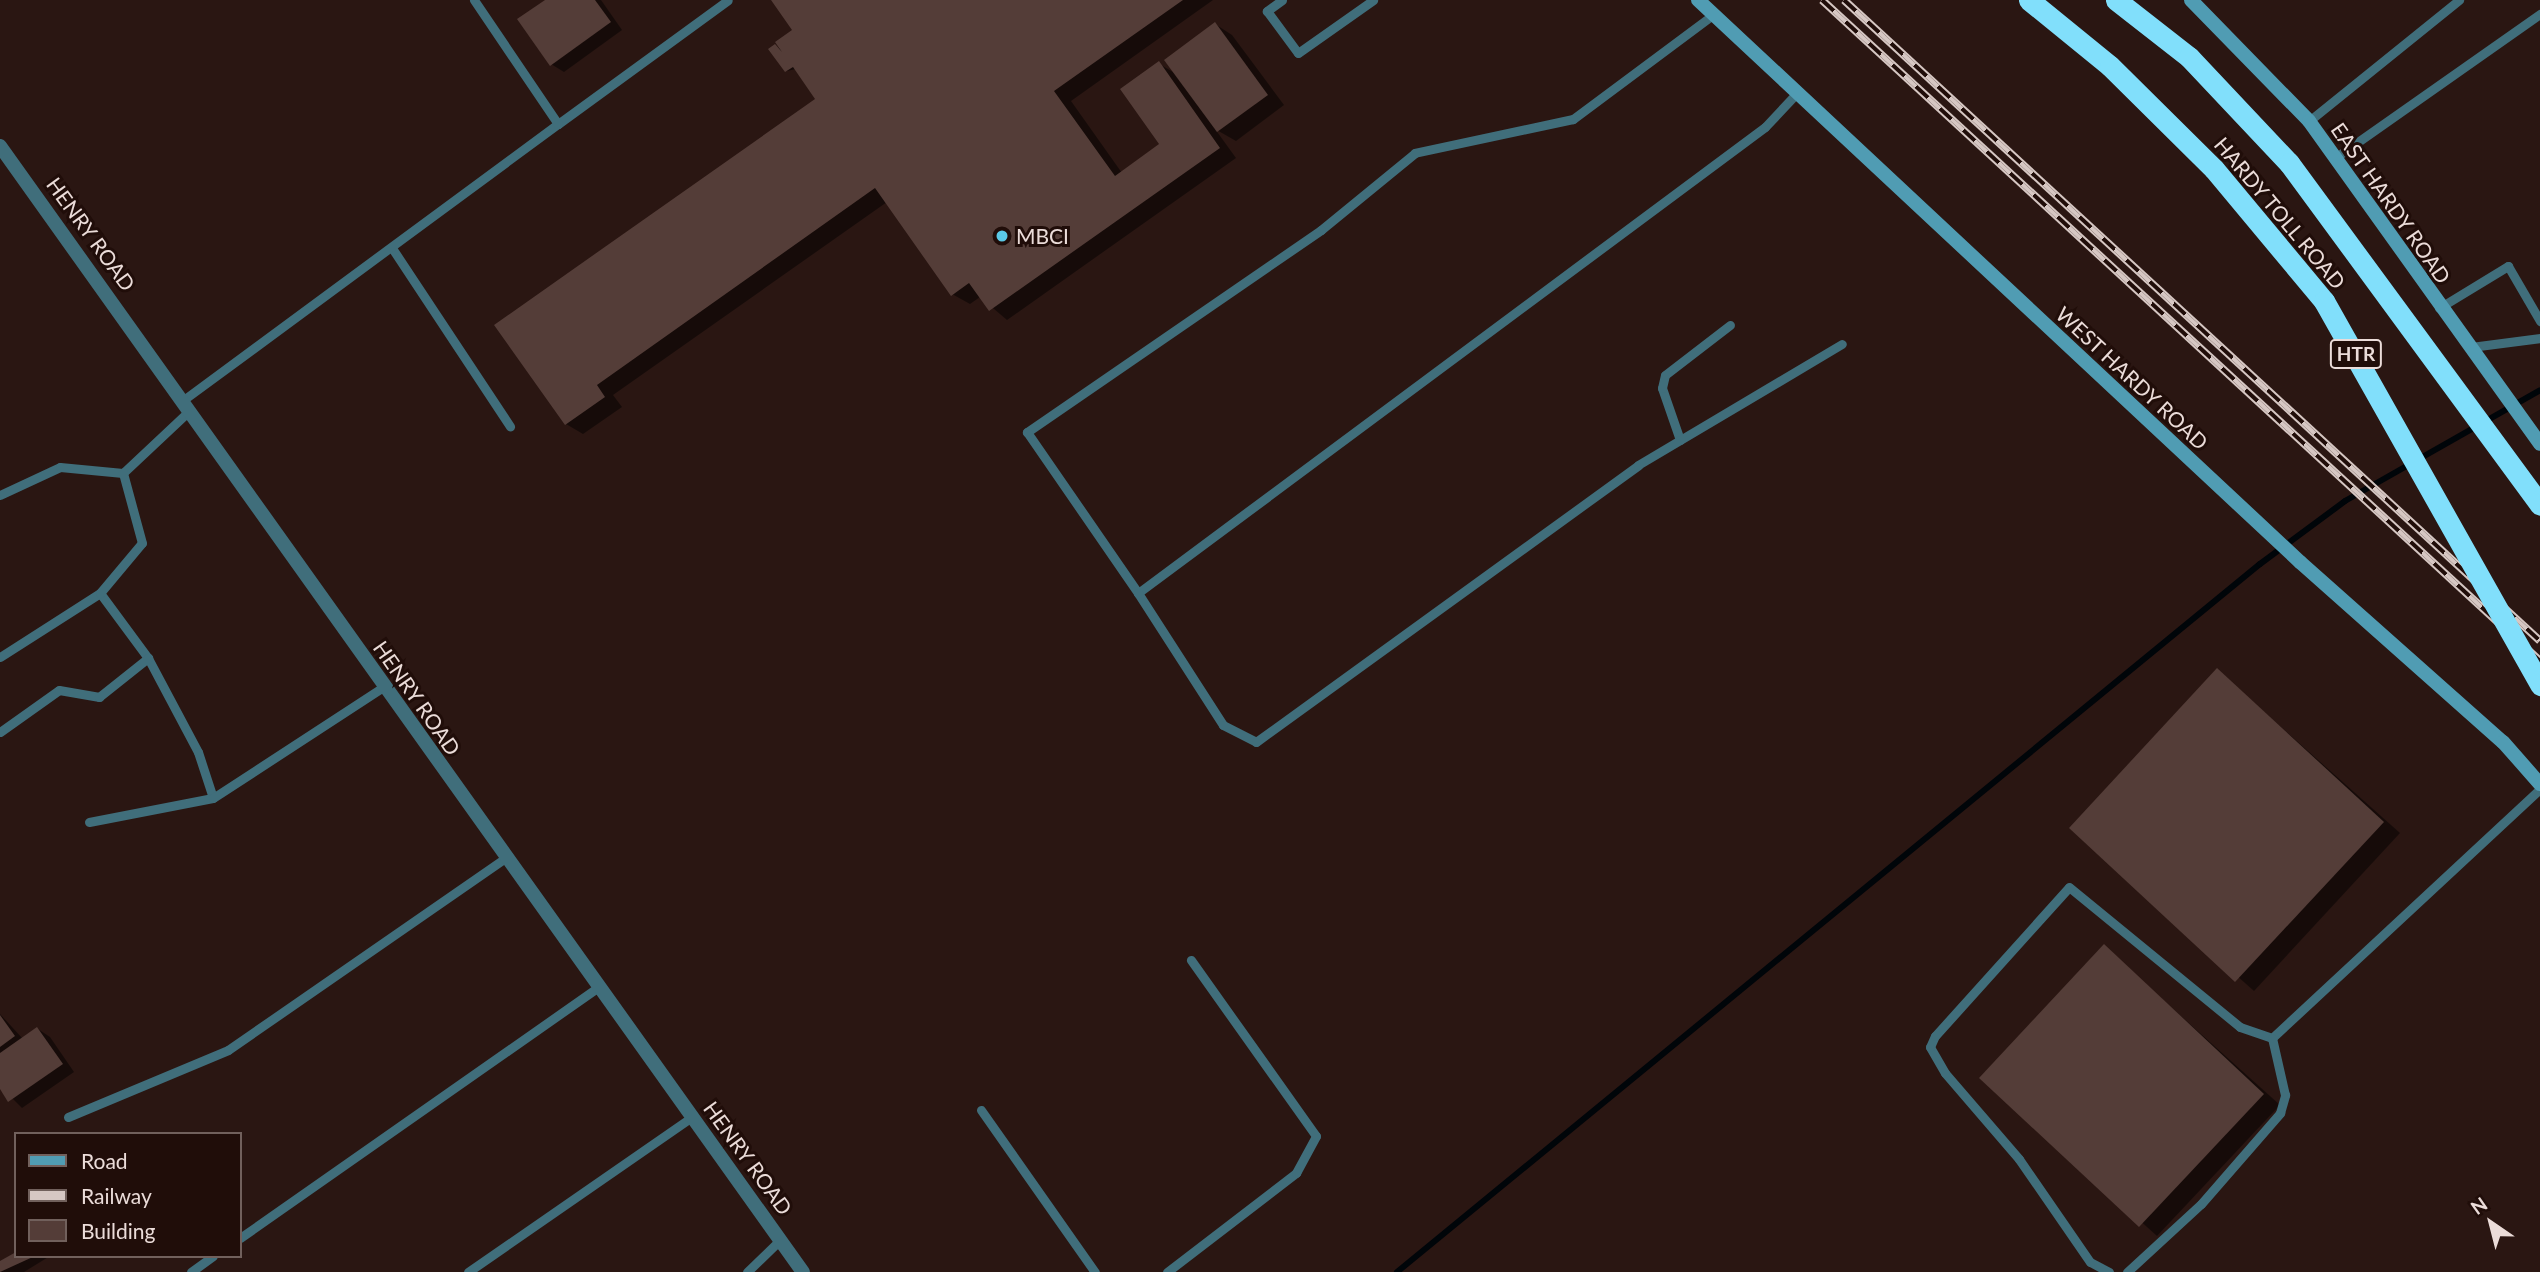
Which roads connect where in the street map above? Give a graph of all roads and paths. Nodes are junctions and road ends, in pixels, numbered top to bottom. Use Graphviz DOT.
graph roads {
  1 [pos="474,0"];
  2 [pos="728,0"];
  3 [pos="1282,0"];
  4 [pos="1373,0"];
  5 [pos="1698,0"];
  6 [pos="2029,0"];
  7 [pos="2116,0"];
  8 [pos="2192,0"];
  9 [pos="2459,0"];
  10 [pos="1714,14"];
  11 [pos="2540,15"];
  12 [pos="1795,94"];
  13 [pos="2309,121"];
  14 [pos="558,124"];
  15 [pos="0,146"];
  16 [pos="2335,158"];
  17 [pos="392,248"];
  18 [pos="2439,307"];
  19 [pos="2540,321"];
  20 [pos="1730,325"];
  21 [pos="2540,338"];
  22 [pos="1842,344"];
  23 [pos="2471,347"];
  24 [pos="186,406"];
  25 [pos="510,426"];
  26 [pos="1680,440"];
  27 [pos="2540,444"];
  28 [pos="123,473"];
  29 [pos="0,495"];
  30 [pos="2538,502"];
  31 [pos="100,593"];
  32 [pos="1138,593"];
  33 [pos="0,657"];
  34 [pos="148,657"];
  35 [pos="2540,685"];
  36 [pos="385,686"];
  37 [pos="0,732"];
  38 [pos="2540,787"];
  39 [pos="213,798"];
  40 [pos="89,822"];
  41 [pos="508,856"];
  42 [pos="1191,960"];
  43 [pos="599,987"];
  44 [pos="2272,1038"];
  45 [pos="981,1110"];
  46 [pos="68,1117"];
  47 [pos="692,1117"];
  48 [pos="242,1237"];
  49 [pos="780,1240"];
  50 [pos="210,1258"];
  51 [pos="191,1272"];
  52 [pos="468,1272"];
  53 [pos="747,1272"];
  54 [pos="803,1272"];
  55 [pos="1095,1272"];
  56 [pos="1167,1272"];
  57 [pos="2109,1272"];
  58 [pos="2127,1272"];
  1 -- 14 [label="lane"];
  2 -- 14 [label="lane"];
  3 -- 4 [label="lane"];
  5 -- 10 [label="main road, WEST HARDY ROAD"];
  6 -- 35 [label="highway, HARDY TOLL ROAD / HTR, bridge"];
  7 -- 30 [label="highway, HARDY TOLL ROAD / HTR"];
  8 -- 13 [label="main road, EAST HARDY ROAD"];
  9 -- 13 [label="lane"];
  10 -- 12 [label="main road, WEST HARDY ROAD"];
  10 -- 32 [label="lane"];
  11 -- 16 [label="lane"];
  12 -- 32 [label="lane"];
  12 -- 38 [label="main road, WEST HARDY ROAD"];
  13 -- 16 [label="main road, EAST HARDY ROAD"];
  14 -- 17 [label="lane"];
  15 -- 24 [label="street, HENRY ROAD"];
  16 -- 18 [label="main road, EAST HARDY ROAD"];
  17 -- 24 [label="lane"];
  17 -- 25 [label="lane"];
  18 -- 19 [label="lane"];
  18 -- 23 [label="main road, EAST HARDY ROAD"];
  20 -- 26 [label="lane"];
  21 -- 23 [label="lane"];
  22 -- 26 [label="lane"];
  23 -- 27 [label="main road, EAST HARDY ROAD"];
  24 -- 28 [label="lane"];
  24 -- 36 [label="street, HENRY ROAD"];
  26 -- 32 [label="lane"];
  28 -- 29 [label="lane"];
  28 -- 31 [label="lane"];
  31 -- 33 [label="lane"];
  31 -- 34 [label="lane"];
  34 -- 37 [label="lane"];
  34 -- 39 [label="lane"];
  36 -- 39 [label="lane"];
  36 -- 41 [label="street, HENRY ROAD"];
  38 -- 44 [label="lane"];
  39 -- 40 [label="lane"];
  41 -- 43 [label="street, HENRY ROAD"];
  41 -- 46 [label="lane"];
  42 -- 56 [label="lane"];
  43 -- 47 [label="street, HENRY ROAD"];
  43 -- 48 [label="lane"];
  44 -- 57 [label="lane"];
  44 -- 58 [label="lane"];
  45 -- 55 [label="lane"];
  47 -- 49 [label="street, HENRY ROAD"];
  47 -- 52 [label="lane"];
  49 -- 53 [label="lane"];
  49 -- 54 [label="street, HENRY ROAD"];
  50 -- 51 [label="lane"];
}
